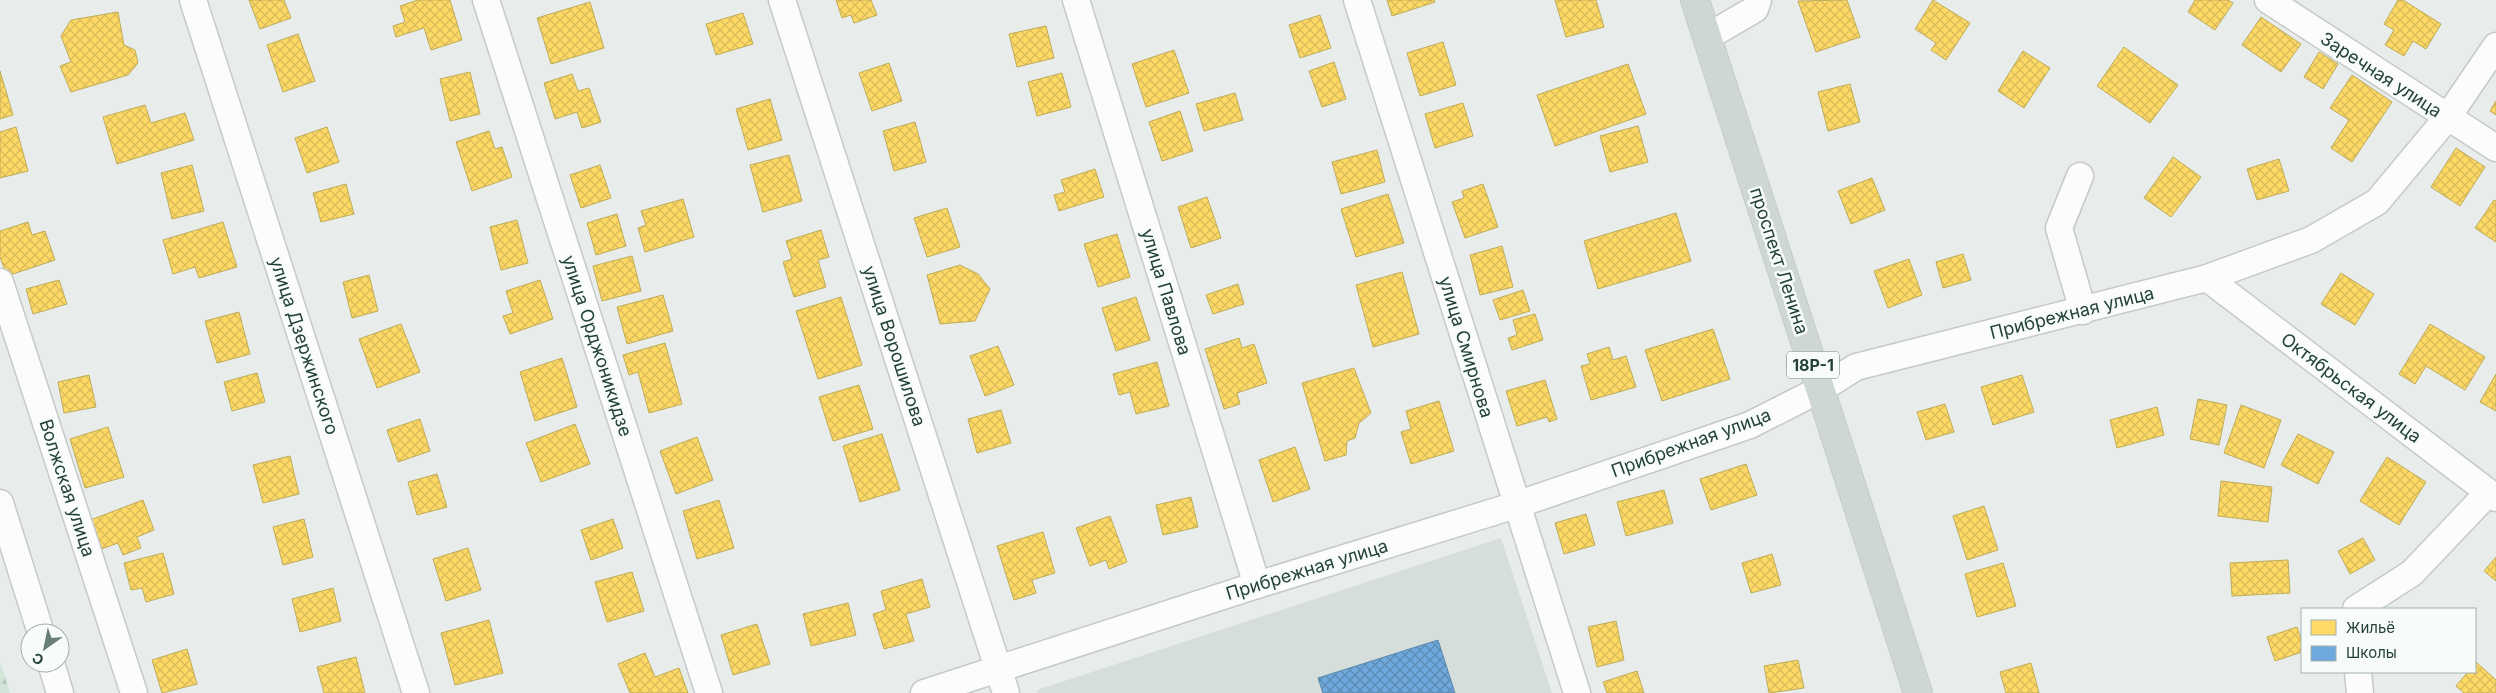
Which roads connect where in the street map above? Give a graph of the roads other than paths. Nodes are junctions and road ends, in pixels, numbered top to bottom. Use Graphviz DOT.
graph roads {
  1 [pos="193,0"];
  2 [pos="486,0"];
  3 [pos="782,0"];
  4 [pos="1076,0"];
  5 [pos="1357,0"];
  6 [pos="1695,0"];
  7 [pos="1758,0"];
  8 [pos="2268,0"];
  9 [pos="1707,37"];
  10 [pos="2496,46"];
  11 [pos="2446,118"];
  12 [pos="2496,148"];
  13 [pos="2080,176"];
  14 [pos="2207,278"];
  15 [pos="0,282"];
  16 [pos="2083,311"];
  17 [pos="1821,389"];
  18 [pos="2492,495"];
  19 [pos="0,503"];
  20 [pos="1516,505"];
  21 [pos="1257,585"];
  22 [pos="2358,608"];
  23 [pos="38,623"];
  24 [pos="54,673"];
  25 [pos="2358,673"];
  26 [pos="1002,681"];
  27 [pos="60,693"];
  28 [pos="134,693"];
  29 [pos="416,693"];
  30 [pos="709,693"];
  31 [pos="924,693"];
  32 [pos="1577,693"];
  33 [pos="1918,693"];
  34 [pos="2360,693"];
  1 -- 29 [label="street, улица Дзержинского"];
  2 -- 30 [label="street, улица Орджоникидзе"];
  3 -- 26 [label="street, улица Ворошилова"];
  4 -- 21 [label="street, улица Павлова"];
  5 -- 20 [label="street, улица Смирнова"];
  6 -- 9 [label="main road, проспект Ленина / 18Р-1"];
  7 -- 9 [label="street"];
  8 -- 11 [label="street, Заречная улица"];
  9 -- 17 [label="main road, проспект Ленина / 18Р-1"];
  10 -- 11 [label="street, Прибрежная улица"];
  11 -- 12 [label="street, Заречная улица"];
  11 -- 14 [label="street, Прибрежная улица"];
  13 -- 16 [label="street"];
  14 -- 16 [label="street, Прибрежная улица"];
  14 -- 18 [label="street, Октябрьская улица"];
  15 -- 28 [label="street, Волжская улица"];
  16 -- 17 [label="street, Прибрежная улица"];
  17 -- 20 [label="street, Прибрежная улица"];
  17 -- 33 [label="main road, проспект Ленина / 18Р-1"];
  18 -- 22 [label="street"];
  19 -- 23 [label="street"];
  20 -- 21 [label="street, Прибрежная улица"];
  20 -- 32 [label="street, улица Смирнова"];
  21 -- 26 [label="street, Прибрежная улица"];
  24 -- 27 [label="street"];
  25 -- 34 [label="street"];
  26 -- 31 [label="street, Прибрежная улица"];
}
